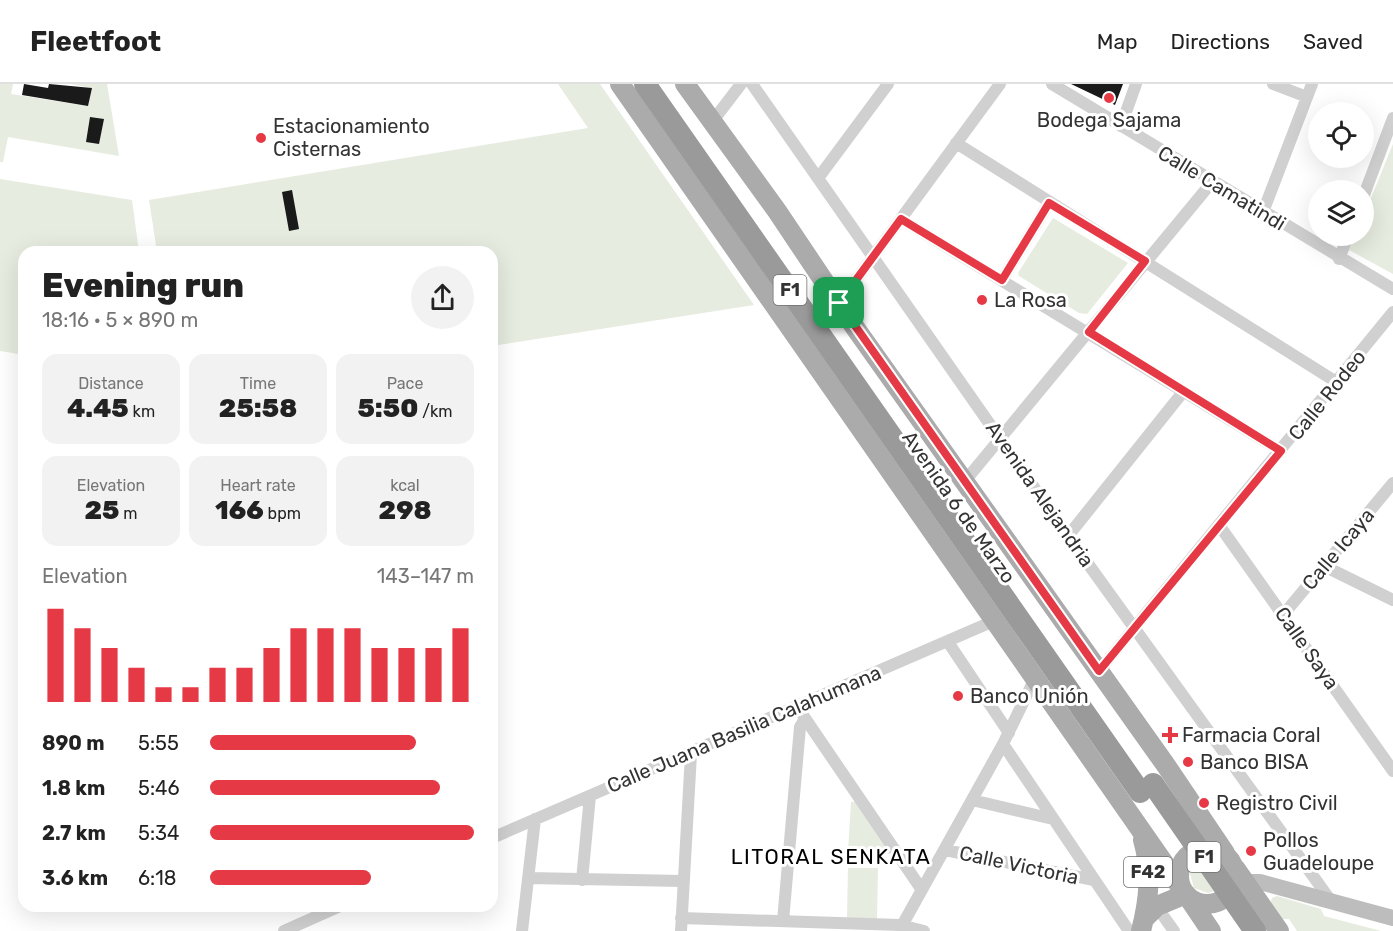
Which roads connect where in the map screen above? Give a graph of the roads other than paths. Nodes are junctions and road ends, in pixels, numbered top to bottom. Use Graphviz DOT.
graph roads {
  1 [pos="620,84"];
  2 [pos="645,84"];
  3 [pos="663,84"];
  4 [pos="685,84"];
  5 [pos="741,84"];
  6 [pos="752,84"];
  7 [pos="888,84"];
  8 [pos="1000,84"];
  9 [pos="1052,84"];
  10 [pos="1136,84"];
  11 [pos="1273,84"];
  12 [pos="1312,84"];
  13 [pos="1307,97"];
  14 [pos="1393,118"];
  15 [pos="712,122"];
  16 [pos="1121,126"];
  17 [pos="956,143"];
  18 [pos="819,177"];
  19 [pos="1370,180"];
  20 [pos="1212,182"];
  21 [pos="1049,203"];
  22 [pos="1263,212"];
  23 [pos="901,219"];
  24 [pos="1344,246"];
  25 [pos="874,256"];
  26 [pos="1339,259"];
  27 [pos="1145,261"];
  28 [pos="1002,280"];
  29 [pos="1393,289"];
  30 [pos="839,303"];
  31 [pos="1393,312"];
  32 [pos="1089,332"];
  33 [pos="1338,383"];
  34 [pos="1183,392"];
  35 [pos="1001,438"];
  36 [pos="1281,451"];
  37 [pos="965,481"];
  38 [pos="1392,485"];
  39 [pos="1219,525"];
  40 [pos="1068,536"];
  41 [pos="1324,566"];
  42 [pos="1393,600"];
  43 [pos="1283,615"];
  44 [pos="996,620"];
  45 [pos="1136,630"];
  46 [pos="948,642"];
  47 [pos="1099,671"];
  48 [pos="1035,678"];
  49 [pos="796,705"];
  50 [pos="805,719"];
  51 [pos="1006,738"];
  52 [pos="691,754"];
  53 [pos="1393,771"];
  54 [pos="1147,788"];
  55 [pos="590,796"];
  56 [pos="972,800"];
  57 [pos="535,819"];
  58 [pos="1053,819"];
  59 [pos="1137,826"];
  60 [pos="498,835"];
  61 [pos="945,850"];
  62 [pos="1235,871"];
  63 [pos="528,878"];
  64 [pos="582,880"];
  65 [pos="1094,880"];
  66 [pos="684,881"];
  67 [pos="922,890"];
  68 [pos="1184,891"];
  69 [pos="1331,901"];
  70 [pos="327,912"];
  71 [pos="1144,916"];
  72 [pos="1393,918"];
  73 [pos="783,921"];
  74 [pos="681,925"];
  75 [pos="900,928"];
  76 [pos="284,931"];
  77 [pos="522,931"];
  78 [pos="924,931"];
  79 [pos="1174,931"];
  80 [pos="1211,931"];
  81 [pos="1237,931"];
  82 [pos="1255,931"];
  83 [pos="1279,931"];
  1 -- 44 [label="main road, Avenida 6 de Marzo"];
  2 -- 54 [label="highway, Avenida 6 de Marzo / F1"];
  3 -- 54 [label="highway, Avenida 6 de Marzo / F1"];
  4 -- 15 [label="main road, Avenida 6 de Marzo"];
  5 -- 15 [label="street"];
  6 -- 18 [label="street, Avenida Alejandria"];
  7 -- 18 [label="street"];
  8 -- 17 [label="street"];
  9 -- 16 [label="street, Calle Camatindi"];
  10 -- 16 [label="street"];
  11 -- 13 [label="street"];
  12 -- 13 [label="street"];
  13 -- 22 [label="street"];
  14 -- 19 [label="street"];
  15 -- 30 [label="main road, Avenida 6 de Marzo"];
  16 -- 20 [label="street, Calle Camatindi"];
  17 -- 21 [label="street"];
  17 -- 23 [label="street"];
  18 -- 25 [label="street, Avenida Alejandria"];
  20 -- 22 [label="street, Calle Camatindi"];
  20 -- 27 [label="street"];
  21 -- 27 [label="street"];
  21 -- 28 [label="street"];
  22 -- 26 [label="street, Calle Camatindi"];
  23 -- 25 [label="street"];
  23 -- 28 [label="street"];
  24 -- 26 [label="street"];
  25 -- 30 [label="street"];
  25 -- 35 [label="street, Avenida Alejandria"];
  26 -- 29 [label="street, Calle Camatindi"];
  27 -- 32 [label="street"];
  27 -- 33 [label="street"];
  28 -- 32 [label="street"];
  30 -- 37 [label="main road, Avenida 6 de Marzo"];
  31 -- 33 [label="street, Calle Rodeo"];
  32 -- 34 [label="street"];
  32 -- 35 [label="street"];
  33 -- 36 [label="street, Calle Rodeo"];
  34 -- 36 [label="street"];
  34 -- 40 [label="street"];
  35 -- 37 [label="street"];
  35 -- 40 [label="street, Avenida Alejandria"];
  36 -- 39 [label="street, Calle Rodeo"];
  37 -- 47 [label="main road, Avenida 6 de Marzo"];
  38 -- 41 [label="street, Calle Icaya"];
  39 -- 43 [label="street, Calle Saya"];
  39 -- 45 [label="street, Calle Rodeo"];
  40 -- 45 [label="street, Avenida Alejandria"];
  41 -- 42 [label="street"];
  41 -- 43 [label="street, Calle Icaya"];
  43 -- 53 [label="street, Calle Saya"];
  44 -- 46 [label="street, Calle Juana Basilia Calahumana"];
  44 -- 48 [label="main road, Avenida 6 de Marzo"];
  45 -- 47 [label="street, Calle Rodeo"];
  45 -- 69 [label="street, Avenida Alejandria"];
  46 -- 49 [label="street, Calle Juana Basilia Calahumana"];
  46 -- 51 [label="street"];
  47 -- 62 [label="main road, Avenida 6 de Marzo"];
  48 -- 51 [label="street"];
  48 -- 59 [label="main road, Avenida 6 de Marzo"];
  49 -- 50 [label="street"];
  49 -- 52 [label="street, Calle Juana Basilia Calahumana"];
  50 -- 67 [label="street"];
  50 -- 73 [label="street"];
  51 -- 56 [label="street"];
  51 -- 58 [label="street"];
  52 -- 55 [label="street, Calle Juana Basilia Calahumana"];
  52 -- 66 [label="street"];
  54 -- 81 [label="highway, Avenida 6 de Marzo / F1"];
  54 -- 82 [label="highway, Avenida 6 de Marzo / F1, bridge"];
  55 -- 57 [label="street, Calle Juana Basilia Calahumana"];
  55 -- 64 [label="street"];
  56 -- 58 [label="street"];
  56 -- 61 [label="street"];
  57 -- 60 [label="street, Calle Juana Basilia Calahumana"];
  57 -- 63 [label="street"];
  58 -- 65 [label="street"];
  59 -- 68 [label="main road, Avenida 6 de Marzo"];
  59 -- 71 [label="main road, F42"];
  61 -- 65 [label="street, Calle Victoria"];
  61 -- 67 [label="street"];
  62 -- 68 [label="main road"];
  62 -- 68 [label="main road"];
  62 -- 69 [label="street"];
  62 -- 83 [label="main road, Avenida 6 de Marzo"];
  63 -- 64 [label="street"];
  63 -- 77 [label="street"];
  64 -- 66 [label="street"];
  65 -- 71 [label="street"];
  66 -- 74 [label="street"];
  67 -- 75 [label="street"];
  68 -- 71 [label="main road"];
  68 -- 80 [label="main road, Avenida 6 de Marzo"];
  69 -- 72 [label="street"];
  70 -- 76 [label="street"];
  71 -- 79 [label="street"];
  73 -- 74 [label="street"];
  73 -- 75 [label="street"];
  75 -- 78 [label="street"];
}
